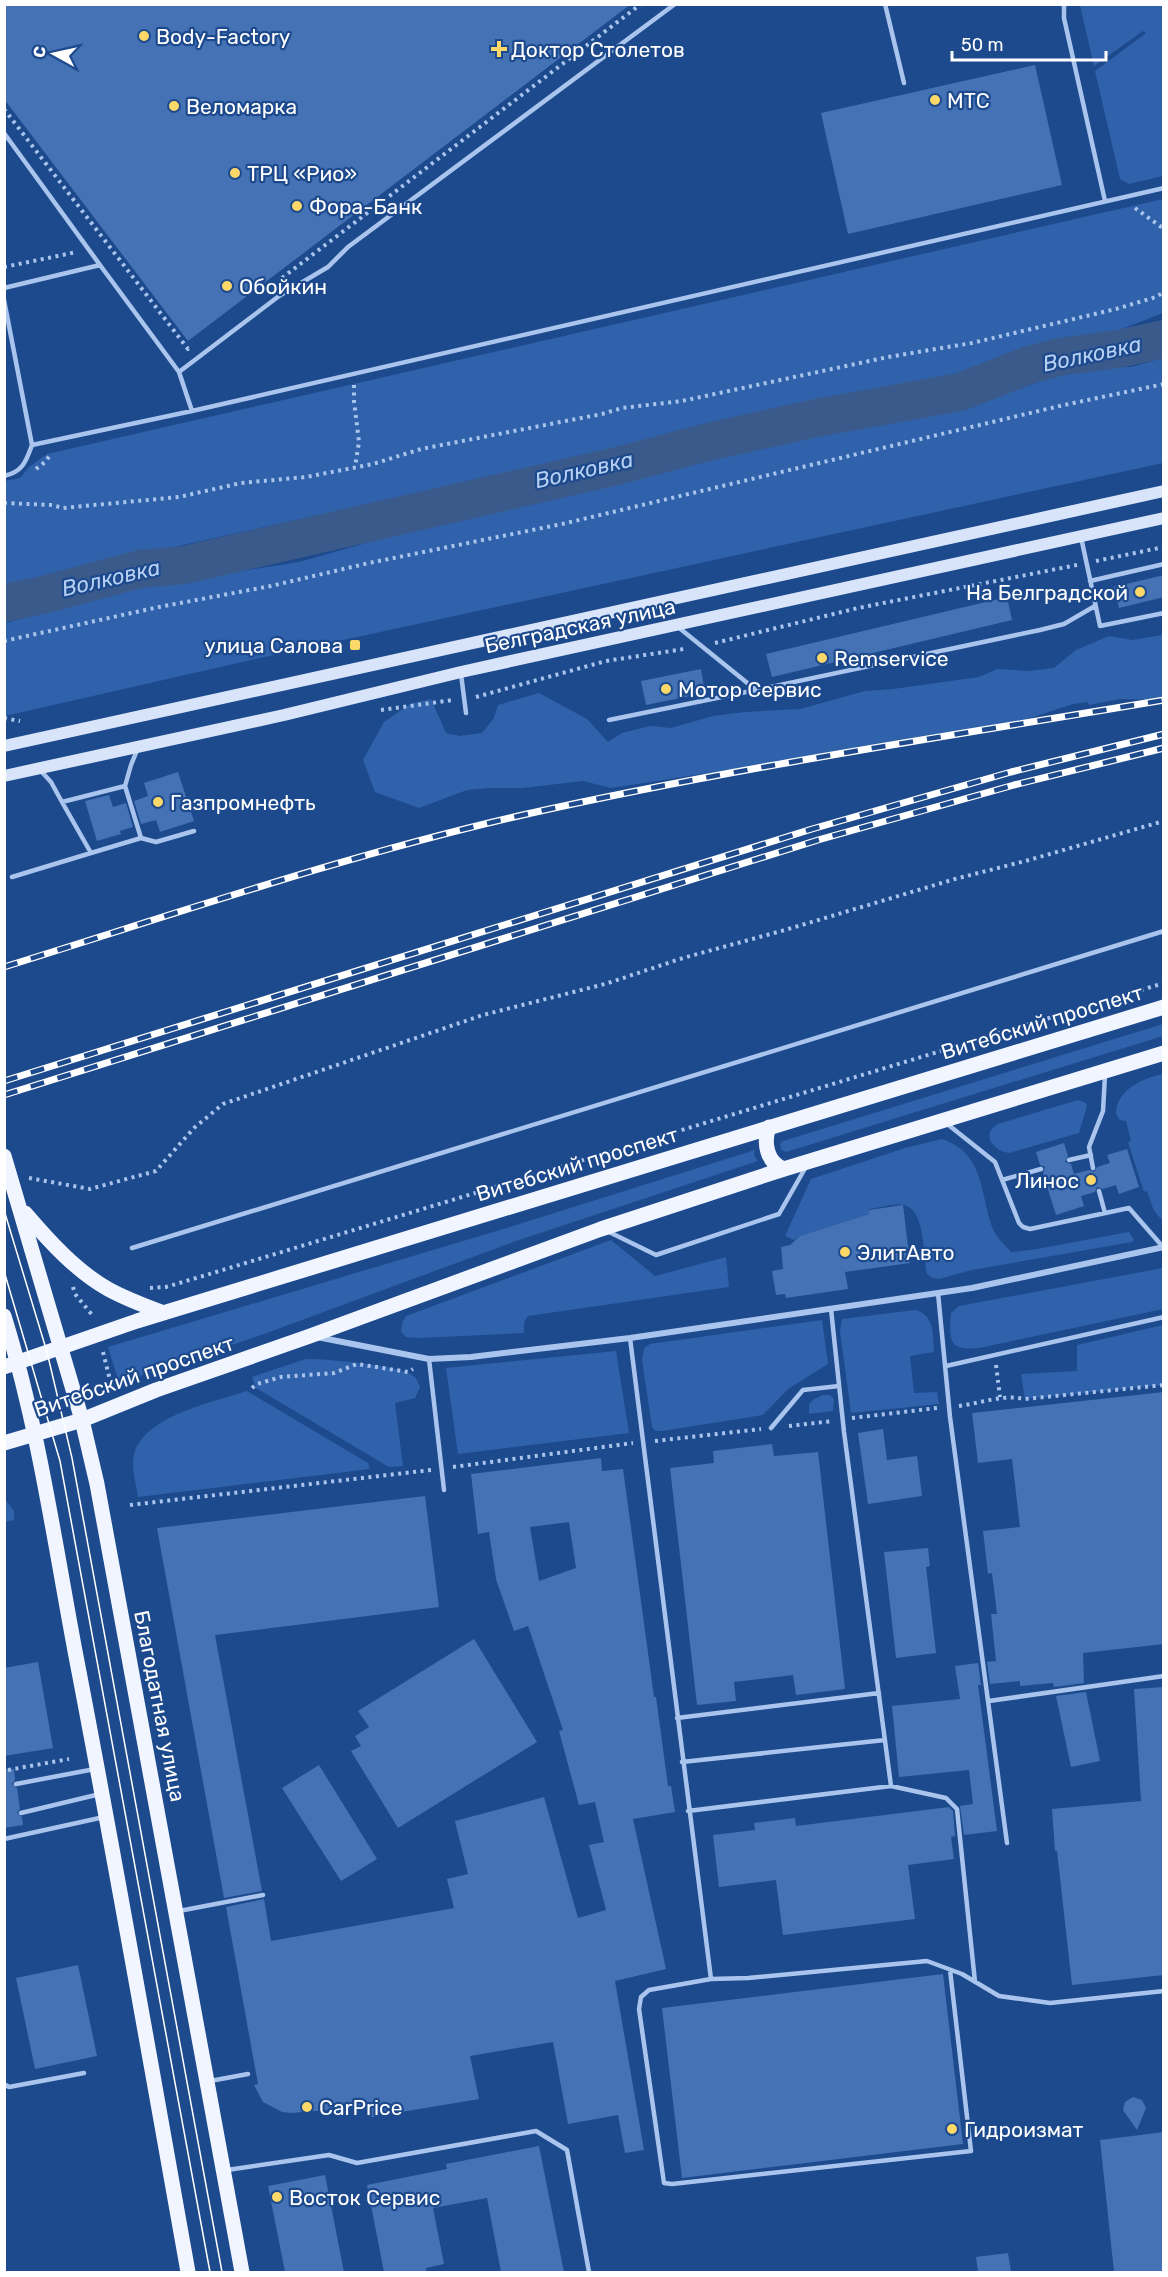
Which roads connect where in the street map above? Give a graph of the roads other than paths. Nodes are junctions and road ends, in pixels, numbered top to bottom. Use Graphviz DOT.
graph roads {
  1 [pos="675,4"];
  2 [pos="885,4"];
  3 [pos="1064,4"];
  4 [pos="904,83"];
  5 [pos="4,133"];
  6 [pos="1164,188"];
  7 [pos="1105,201"];
  8 [pos="100,265"];
  9 [pos="4,288"];
  10 [pos="4,300"];
  11 [pos="179,372"];
  12 [pos="192,411"];
  13 [pos="32,445"];
  14 [pos="4,476"];
  15 [pos="1164,491"];
  16 [pos="1164,518"];
  17 [pos="1081,537"];
  18 [pos="1164,564"];
  19 [pos="1090,581"];
  20 [pos="1095,606"];
  21 [pos="1164,613"];
  22 [pos="676,626"];
  23 [pos="461,672"];
  24 [pos="756,690"];
  25 [pos="466,713"];
  26 [pos="609,720"];
  27 [pos="4,746"];
  28 [pos="139,748"];
  29 [pos="38,768"];
  30 [pos="4,776"];
  31 [pos="125,786"];
  32 [pos="62,802"];
  33 [pos="194,831"];
  34 [pos="141,838"];
  35 [pos="91,853"];
  36 [pos="12,878"];
  37 [pos="1164,932"];
  38 [pos="1164,1007"];
  39 [pos="1164,1053"];
  40 [pos="1106,1072"];
  41 [pos="944,1121"];
  42 [pos="769,1127"];
  43 [pos="1091,1155"];
  44 [pos="4,1156"];
  45 [pos="1069,1160"];
  46 [pos="809,1162"];
  47 [pos="1041,1168"];
  48 [pos="1093,1168"];
  49 [pos="784,1169"];
  50 [pos="1002,1180"];
  51 [pos="1099,1191"];
  52 [pos="22,1208"];
  53 [pos="1105,1213"];
  54 [pos="602,1229"];
  55 [pos="1163,1247"];
  56 [pos="132,1248"];
  57 [pos="938,1293"];
  58 [pos="831,1309"];
  59 [pos="165,1313"];
  60 [pos="4,1316"];
  61 [pos="1164,1317"];
  62 [pos="310,1336"];
  63 [pos="630,1338"];
  64 [pos="60,1347"];
  65 [pos="429,1359"];
  66 [pos="12,1365"];
  67 [pos="946,1366"];
  68 [pos="839,1386"];
  69 [pos="82,1420"];
  70 [pos="771,1428"];
  71 [pos="34,1434"];
  72 [pos="4,1443"];
  73 [pos="444,1490"];
  74 [pos="1164,1676"];
  75 [pos="879,1693"];
  76 [pos="989,1701"];
  77 [pos="677,1718"];
  78 [pos="885,1740"];
  79 [pos="682,1762"];
  80 [pos="98,1769"];
  81 [pos="16,1784"];
  82 [pos="891,1786"];
  83 [pos="102,1794"];
  84 [pos="688,1811"];
  85 [pos="21,1814"];
  86 [pos="106,1817"];
  87 [pos="4,1839"];
  88 [pos="1007,1843"];
  89 [pos="263,1895"];
  90 [pos="176,1912"];
  91 [pos="950,1970"];
  92 [pos="711,1979"];
  93 [pos="975,1982"];
  94 [pos="1164,1991"];
  95 [pos="84,2073"];
  96 [pos="248,2074"];
  97 [pos="207,2081"];
  98 [pos="4,2084"];
  99 [pos="224,2170"];
  100 [pos="188,2272"];
  101 [pos="242,2272"];
  102 [pos="589,2272"];
  1 -- 11 [label="lane"];
  2 -- 4 [label="lane"];
  3 -- 7 [label="lane"];
  5 -- 8 [label="lane"];
  6 -- 7 [label="lane"];
  7 -- 12 [label="lane"];
  8 -- 9 [label="lane"];
  8 -- 11 [label="lane"];
  10 -- 13 [label="lane"];
  11 -- 12 [label="lane"];
  12 -- 13 [label="lane"];
  13 -- 14 [label="lane"];
  15 -- 27 [label="street, Белградская улица"];
  16 -- 17 [label="street, Белградская улица"];
  17 -- 19 [label="lane"];
  17 -- 22 [label="street, Белградская улица"];
  18 -- 19 [label="lane"];
  19 -- 20 [label="lane"];
  20 -- 21 [label="lane"];
  20 -- 24 [label="lane"];
  22 -- 23 [label="street, Белградская улица"];
  22 -- 24 [label="lane"];
  23 -- 25 [label="lane"];
  23 -- 28 [label="street, Белградская улица"];
  24 -- 26 [label="lane"];
  28 -- 29 [label="street, Белградская улица"];
  28 -- 31 [label="lane"];
  29 -- 30 [label="street, Белградская улица"];
  29 -- 32 [label="lane"];
  31 -- 32 [label="lane"];
  31 -- 34 [label="lane"];
  32 -- 35 [label="lane"];
  33 -- 34 [label="lane"];
  34 -- 35 [label="lane"];
  35 -- 36 [label="lane"];
  37 -- 56 [label="lane"];
  38 -- 42 [label="main road, Витебский проспект"];
  39 -- 40 [label="main road, Витебский проспект"];
  40 -- 41 [label="main road, Витебский проспект"];
  40 -- 43 [label="lane"];
  41 -- 46 [label="main road, Витебский проспект"];
  41 -- 50 [label="lane"];
  42 -- 49 [label="main road"];
  42 -- 59 [label="main road, Витебский проспект"];
  43 -- 45 [label="lane"];
  43 -- 48 [label="lane"];
  44 -- 52 [label="main road, Благодатная улица"];
  46 -- 49 [label="main road, Витебский проспект"];
  46 -- 54 [label="lane"];
  47 -- 50 [label="lane"];
  49 -- 54 [label="main road, Витебский проспект"];
  50 -- 53 [label="lane"];
  51 -- 53 [label="lane"];
  52 -- 59 [label="main road"];
  52 -- 64 [label="main road, Благодатная улица"];
  53 -- 55 [label="lane"];
  54 -- 62 [label="main road, Витебский проспект"];
  55 -- 57 [label="street"];
  57 -- 58 [label="street"];
  57 -- 67 [label="lane"];
  58 -- 63 [label="street"];
  58 -- 68 [label="lane"];
  59 -- 64 [label="main road, Витебский проспект"];
  60 -- 66 [label="main road"];
  61 -- 67 [label="lane"];
  62 -- 65 [label="street"];
  62 -- 69 [label="main road, Витебский проспект"];
  63 -- 65 [label="street"];
  63 -- 77 [label="lane"];
  64 -- 66 [label="main road, Витебский проспект"];
  64 -- 69 [label="main road, Благодатная улица"];
  65 -- 73 [label="lane"];
  66 -- 71 [label="main road"];
  67 -- 76 [label="lane"];
  68 -- 70 [label="lane"];
  68 -- 75 [label="lane"];
  69 -- 71 [label="main road, Витебский проспект"];
  69 -- 90 [label="main road, Благодатная улица"];
  71 -- 72 [label="main road, Витебский проспект"];
  71 -- 80 [label="main road"];
  74 -- 76 [label="lane"];
  75 -- 77 [label="lane"];
  75 -- 78 [label="lane"];
  76 -- 88 [label="lane"];
  77 -- 79 [label="lane"];
  78 -- 79 [label="lane"];
  78 -- 82 [label="lane"];
  79 -- 84 [label="lane"];
  80 -- 81 [label="lane"];
  80 -- 83 [label="main road"];
  82 -- 84 [label="lane"];
  82 -- 93 [label="lane"];
  83 -- 85 [label="lane"];
  83 -- 86 [label="main road"];
  84 -- 92 [label="lane"];
  86 -- 87 [label="lane"];
  86 -- 100 [label="main road"];
  89 -- 90 [label="lane"];
  90 -- 97 [label="main road, Благодатная улица"];
  91 -- 92 [label="lane"];
  91 -- 92 [label="lane"];
  91 -- 93 [label="lane"];
  93 -- 94 [label="lane"];
  95 -- 98 [label="lane"];
  96 -- 97 [label="lane"];
  97 -- 99 [label="main road, Благодатная улица"];
  99 -- 101 [label="main road, Благодатная улица"];
  99 -- 102 [label="lane"];
}
